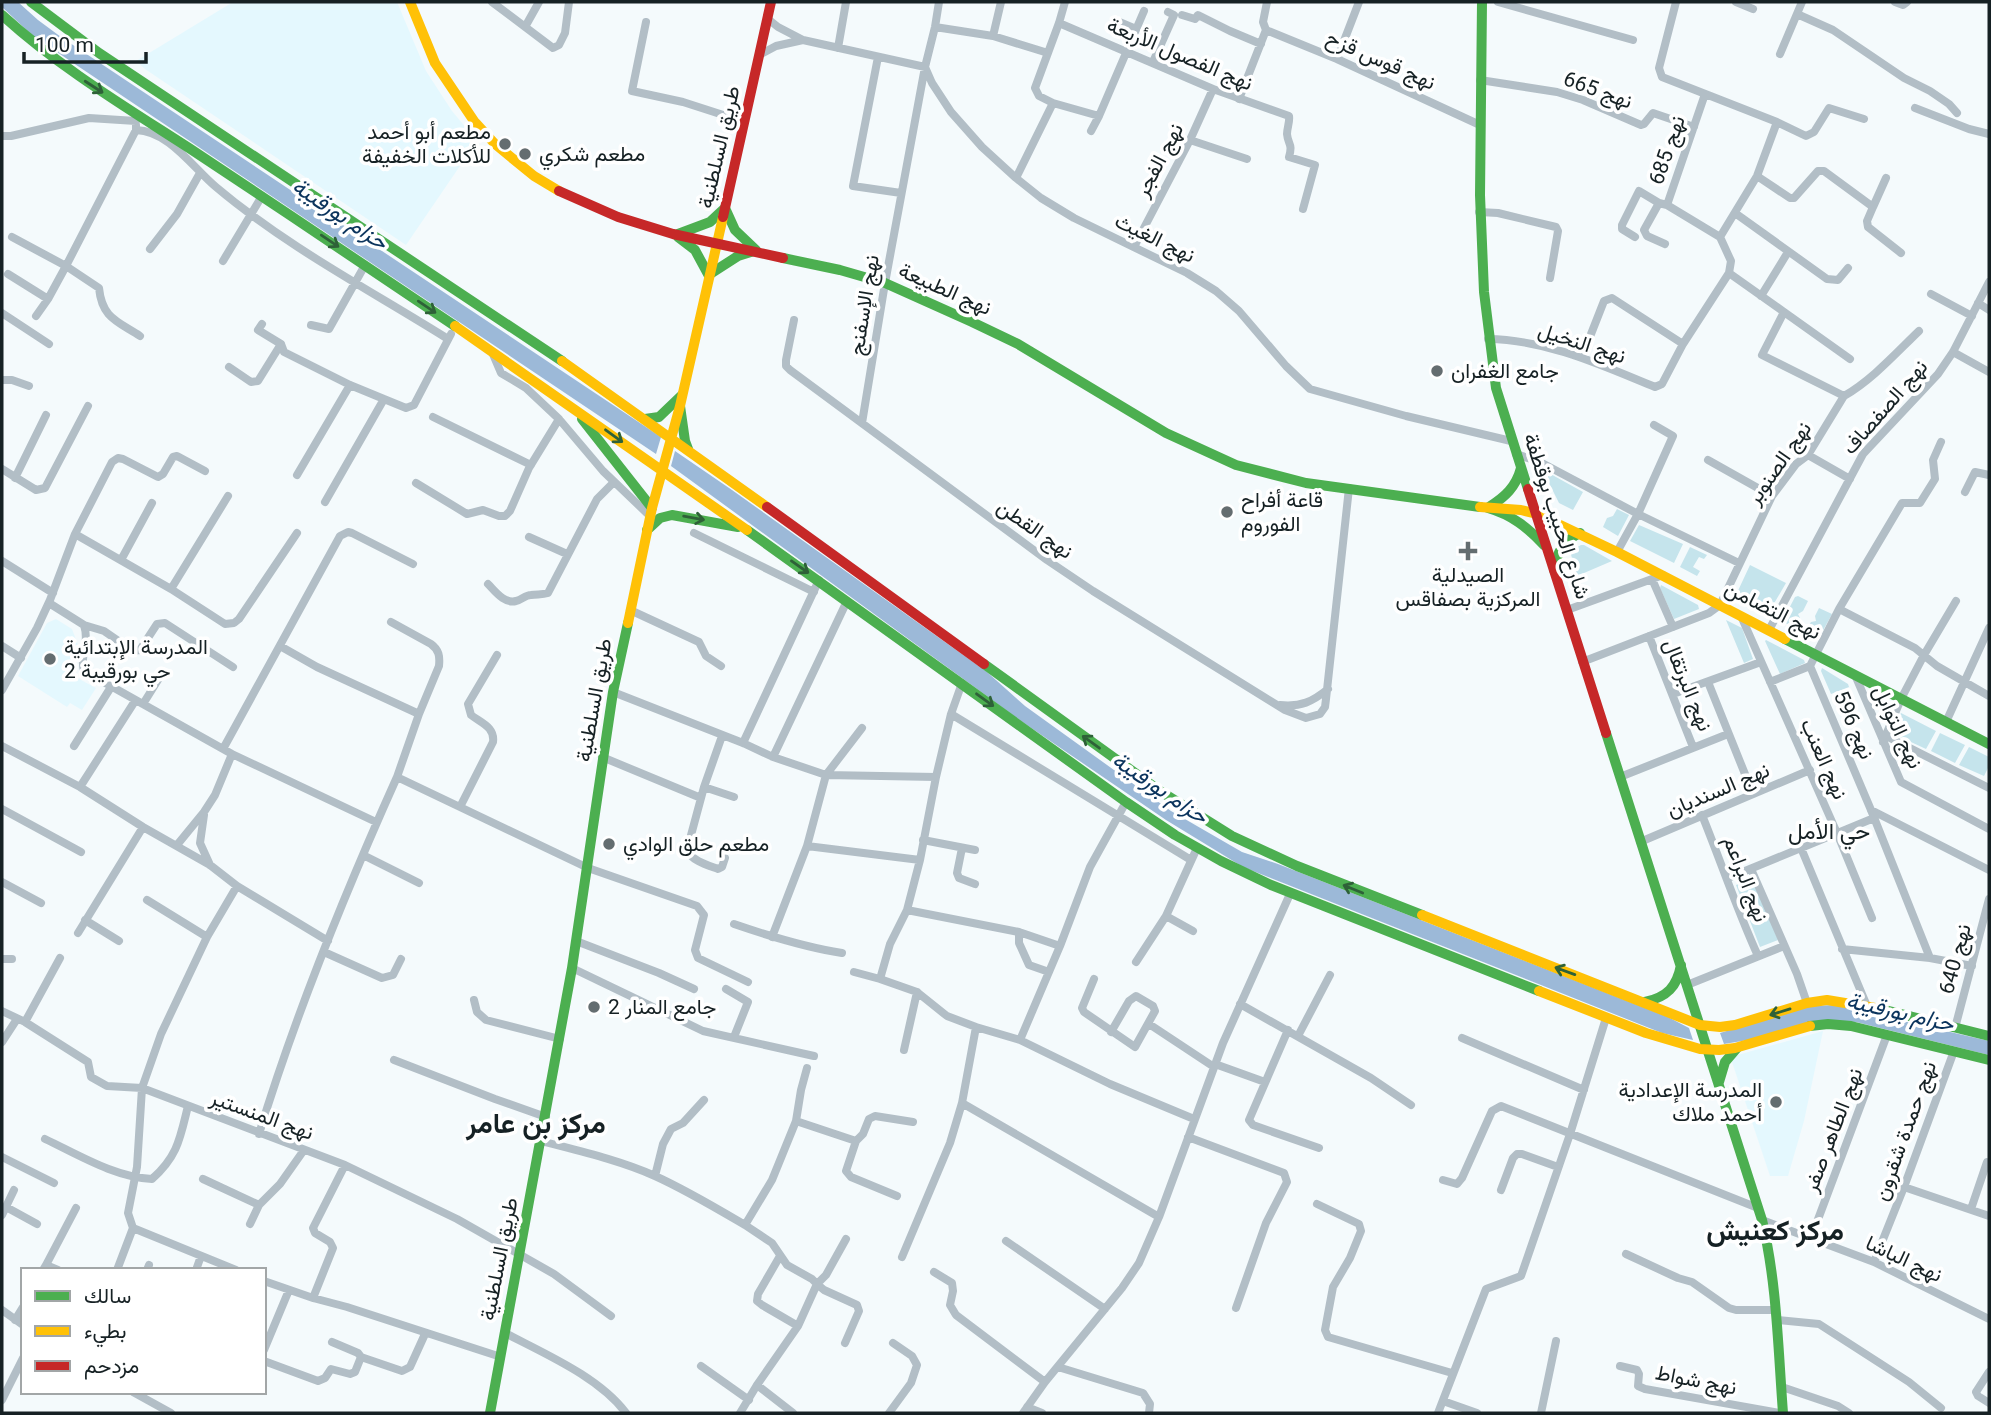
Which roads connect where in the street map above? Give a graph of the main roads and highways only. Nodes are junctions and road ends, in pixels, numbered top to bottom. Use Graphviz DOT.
graph roads {
  1 [pos="31,2"];
  2 [pos="410,2"];
  3 [pos="771,2"];
  4 [pos="1482,2"];
  5 [pos="2,15"];
  6 [pos="724,208"];
  7 [pos="675,234"];
  8 [pos="716,243"];
  9 [pos="756,251"];
  10 [pos="709,275"];
  11 [pos="681,400"];
  12 [pos="575,408"];
  13 [pos="645,419"];
  14 [pos="670,437"];
  15 [pos="689,451"];
  16 [pos="1521,468"];
  17 [pos="661,469"];
  18 [pos="1488,508"];
  19 [pos="651,512"];
  20 [pos="1537,514"];
  21 [pos="745,528"];
  22 [pos="648,530"];
  23 [pos="1580,533"];
  24 [pos="1548,549"];
  25 [pos="1554,569"];
  26 [pos="1989,744"];
  27 [pos="1681,965"];
  28 [pos="1645,1002"];
  29 [pos="1700,1025"];
  30 [pos="1989,1036"];
  31 [pos="1737,1048"];
  32 [pos="1709,1050"];
  33 [pos="1989,1060"];
  34 [pos="1719,1082"];
  35 [pos="490,1413"];
  36 [pos="1782,1413"];
  1 -- 13 [label="main road"];
  2 -- 7 [label="main road, نهج الطبيعة"];
  3 -- 6 [label="main road, طريق السلطنية"];
  4 -- 16 [label="main road, شارع الحبيب بوقطفة"];
  5 -- 12 [label="main road, one-way"];
  6 -- 7 [label="main road"];
  6 -- 8 [label="main road, طريق السلطنية"];
  6 -- 9 [label="main road"];
  7 -- 8 [label="main road, نهج الطبيعة"];
  7 -- 10 [label="main road"];
  8 -- 9 [label="main road, نهج الطبيعة"];
  8 -- 10 [label="main road, طريق السلطنية"];
  9 -- 10 [label="main road"];
  9 -- 18 [label="main road, نهج الطبيعة"];
  10 -- 11 [label="main road, طريق السلطنية"];
  11 -- 13 [label="main road"];
  11 -- 14 [label="main road, طريق السلطنية"];
  11 -- 15 [label="main road"];
  12 -- 17 [label="main road, one-way"];
  12 -- 19 [label="main road"];
  13 -- 14 [label="main road"];
  14 -- 15 [label="main road"];
  14 -- 17 [label="main road, طريق السلطنية"];
  28 -- 15 [label="main road, one-way"];
  16 -- 18 [label="main road"];
  16 -- 20 [label="main road, شارع الحبيب بوقطفة"];
  17 -- 19 [label="main road, طريق السلطنية"];
  17 -- 21 [label="main road"];
  18 -- 20 [label="main road, نهج الطبيعة"];
  18 -- 24 [label="main road"];
  19 -- 22 [label="main road, طريق السلطنية"];
  20 -- 23 [label="main road, نهج التضامن"];
  20 -- 24 [label="main road, شارع الحبيب بوقطفة"];
  22 -- 21 [label="main road, one-way"];
  21 -- 32 [label="main road, one-way"];
  22 -- 35 [label="main road, طريق السلطنية"];
  23 -- 25 [label="main road"];
  23 -- 26 [label="main road, نهج التضامن"];
  24 -- 25 [label="main road, شارع الحبيب بوقطفة"];
  25 -- 27 [label="main road, شارع الحبيب بوقطفة"];
  27 -- 28 [label="main road"];
  27 -- 29 [label="main road, شارع الحبيب بوقطفة"];
  28 -- 29 [label="main road"];
  30 -- 29 [label="main road, one-way"];
  29 -- 32 [label="main road, شارع الحبيب بوقطفة"];
  31 -- 32 [label="main road"];
  31 -- 33 [label="main road"];
  31 -- 34 [label="main road"];
  32 -- 34 [label="main road, شارع الحبيب بوقطفة"];
  34 -- 36 [label="main road, شارع الحبيب بوقطفة"];
}
